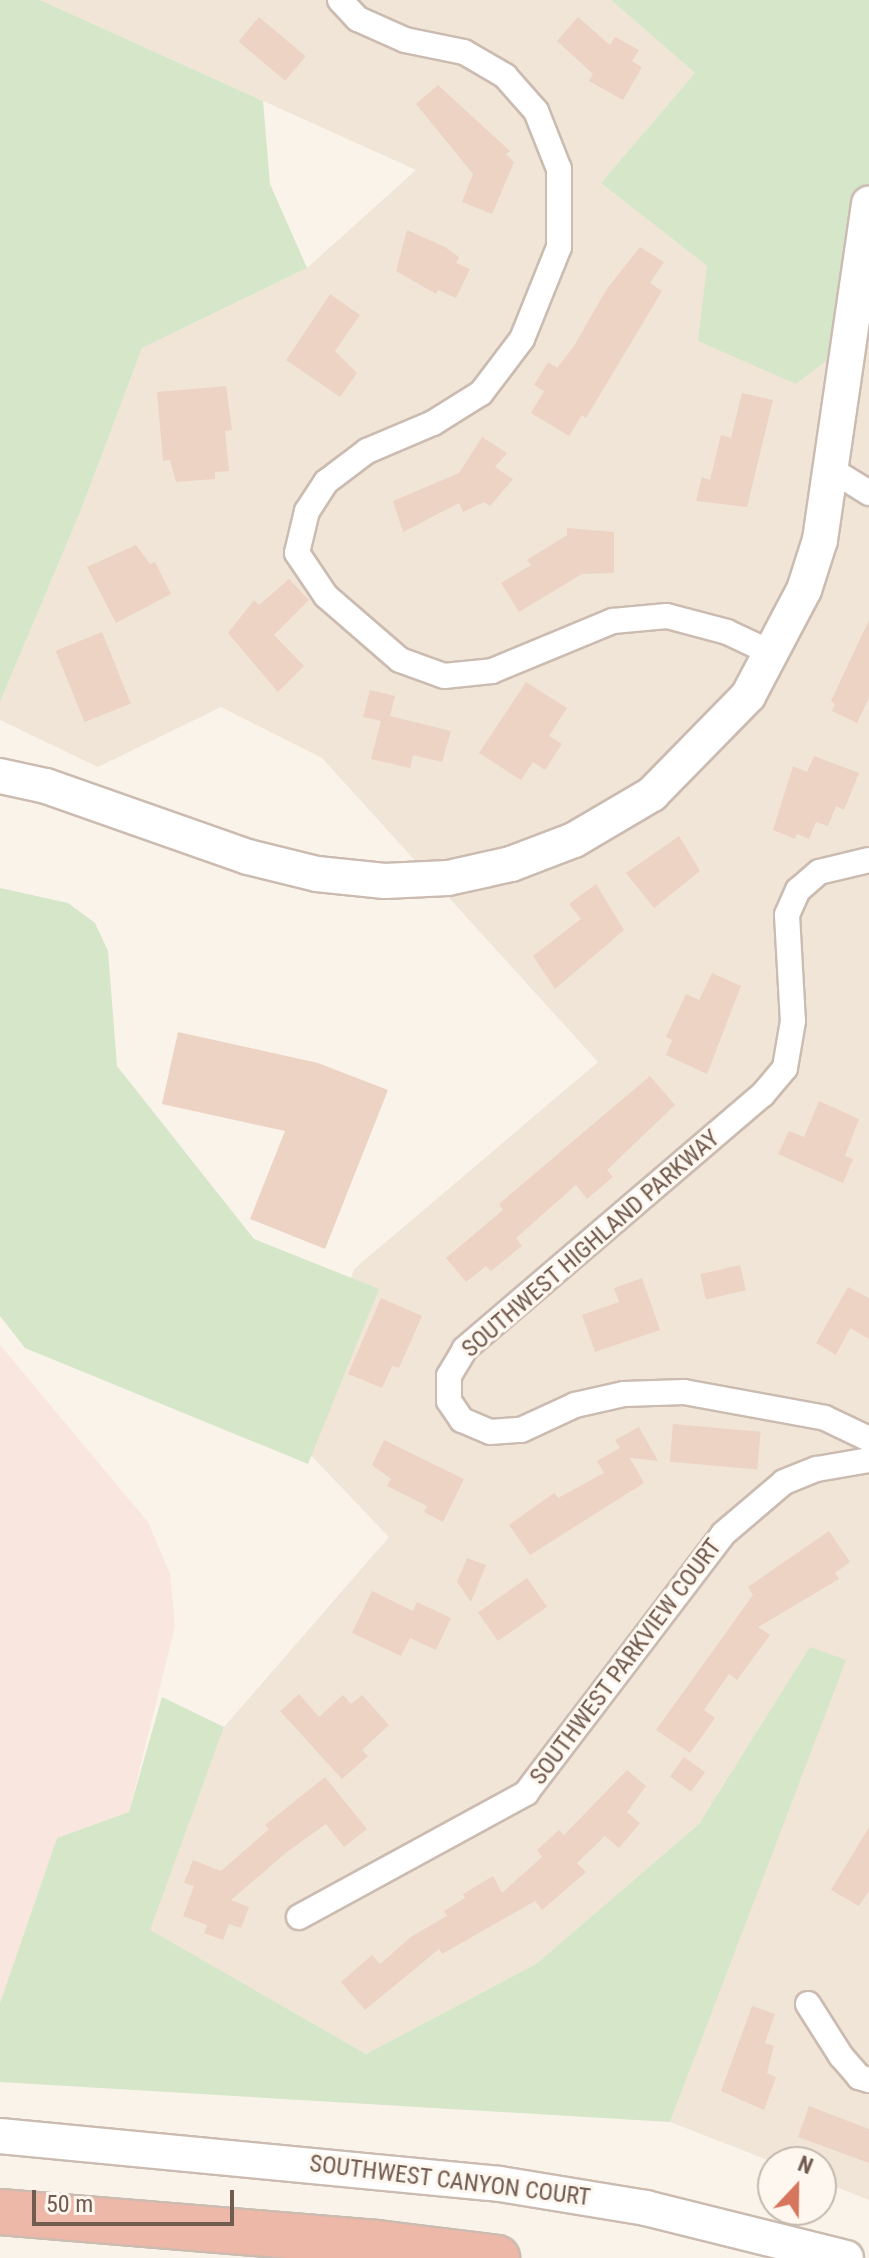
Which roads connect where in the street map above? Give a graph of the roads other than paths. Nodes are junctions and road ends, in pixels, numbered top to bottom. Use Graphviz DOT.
graph roads {
  1 [pos="340,0"];
  2 [pos="869,204"];
  3 [pos="829,468"];
  4 [pos="869,493"];
  5 [pos="774,654"];
  6 [pos="0,776"];
  7 [pos="869,860"];
  8 [pos="869,1439"];
  9 [pos="869,1460"];
  10 [pos="299,1917"];
  11 [pos="808,2004"];
  12 [pos="869,2080"];
  13 [pos="0,2136"];
  14 [pos="0,2212"];
  15 [pos="497,2258"];
  16 [pos="846,2258"];
  1 -- 5 [label="street"];
  2 -- 3 [label="main road"];
  3 -- 4 [label="street"];
  3 -- 5 [label="main road"];
  5 -- 6 [label="main road"];
  7 -- 8 [label="street, SOUTHWEST HIGHLAND PARKWAY"];
  9 -- 10 [label="street, SOUTHWEST PARKVIEW COURT"];
  11 -- 12 [label="street"];
  13 -- 16 [label="main road, SOUTHWEST CANYON COURT"];
  14 -- 15 [label="highway"];
}
